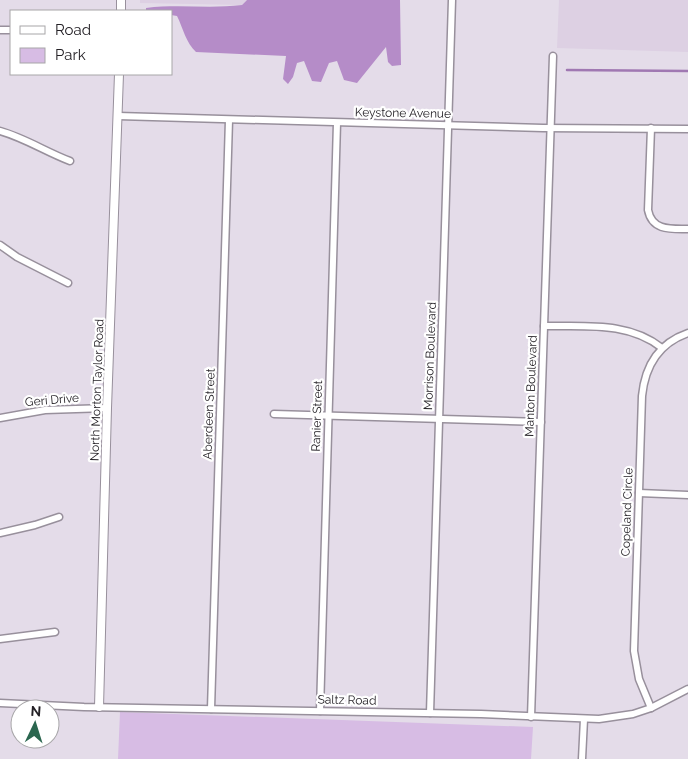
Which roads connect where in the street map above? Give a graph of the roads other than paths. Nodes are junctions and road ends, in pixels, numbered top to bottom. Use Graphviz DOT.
graph roads {
  1 [pos="452,0"];
  2 [pos="553,56"];
  3 [pos="119,75"];
  4 [pos="118,116"];
  5 [pos="229,120"];
  6 [pos="337,122"];
  7 [pos="448,125"];
  8 [pos="550,128"];
  9 [pos="651,128"];
  10 [pos="688,129"];
  11 [pos="0,131"];
  12 [pos="70,161"];
  13 [pos="688,229"];
  14 [pos="0,245"];
  15 [pos="68,283"];
  16 [pos="544,326"];
  17 [pos="688,333"];
  18 [pos="662,348"];
  19 [pos="107,408"];
  20 [pos="274,414"];
  21 [pos="328,416"];
  22 [pos="0,418"];
  23 [pos="439,419"];
  24 [pos="541,422"];
  25 [pos="639,494"];
  26 [pos="688,495"];
  27 [pos="60,517"];
  28 [pos="0,533"];
  29 [pos="55,632"];
  30 [pos="0,639"];
  31 [pos="688,689"];
  32 [pos="0,703"];
  33 [pos="99,707"];
  34 [pos="651,708"];
  35 [pos="210,709"];
  36 [pos="320,711"];
  37 [pos="430,713"];
  38 [pos="531,717"];
  39 [pos="584,719"];
  40 [pos="582,759"];
  1 -- 7 [label="street, Morrison Boulevard"];
  2 -- 8 [label="street, Manton Boulevard"];
  3 -- 4 [label="street, North Morton Taylor Road"];
  4 -- 5 [label="street, Keystone Avenue"];
  4 -- 19 [label="street, North Morton Taylor Road"];
  5 -- 6 [label="street, Keystone Avenue"];
  5 -- 35 [label="street, Aberdeen Street"];
  6 -- 7 [label="street, Keystone Avenue"];
  6 -- 21 [label="street, Ranier Street"];
  7 -- 8 [label="street, Keystone Avenue"];
  7 -- 23 [label="street, Morrison Boulevard"];
  8 -- 9 [label="street, Keystone Avenue"];
  8 -- 16 [label="street, Manton Boulevard"];
  9 -- 10 [label="street, Keystone Avenue"];
  9 -- 13 [label="street"];
  11 -- 12 [label="street"];
  14 -- 15 [label="street"];
  16 -- 18 [label="street"];
  16 -- 24 [label="street, Manton Boulevard"];
  17 -- 18 [label="street, Copeland Circle"];
  18 -- 25 [label="street, Copeland Circle"];
  19 -- 22 [label="street, Geri Drive"];
  19 -- 33 [label="street, North Morton Taylor Road"];
  20 -- 21 [label="street"];
  21 -- 23 [label="street"];
  21 -- 36 [label="street, Ranier Street"];
  23 -- 24 [label="street"];
  23 -- 37 [label="street, Morrison Boulevard"];
  24 -- 38 [label="street, Manton Boulevard"];
  25 -- 26 [label="street"];
  25 -- 34 [label="street, Copeland Circle"];
  27 -- 28 [label="street"];
  29 -- 30 [label="street"];
  31 -- 34 [label="street, Saltz Road"];
  32 -- 33 [label="street, Saltz Road"];
  33 -- 35 [label="street, Saltz Road"];
  34 -- 39 [label="street, Saltz Road"];
  35 -- 36 [label="street, Saltz Road"];
  36 -- 37 [label="street, Saltz Road"];
  37 -- 38 [label="street, Saltz Road"];
  38 -- 39 [label="street, Saltz Road"];
  39 -- 40 [label="street"];
}
